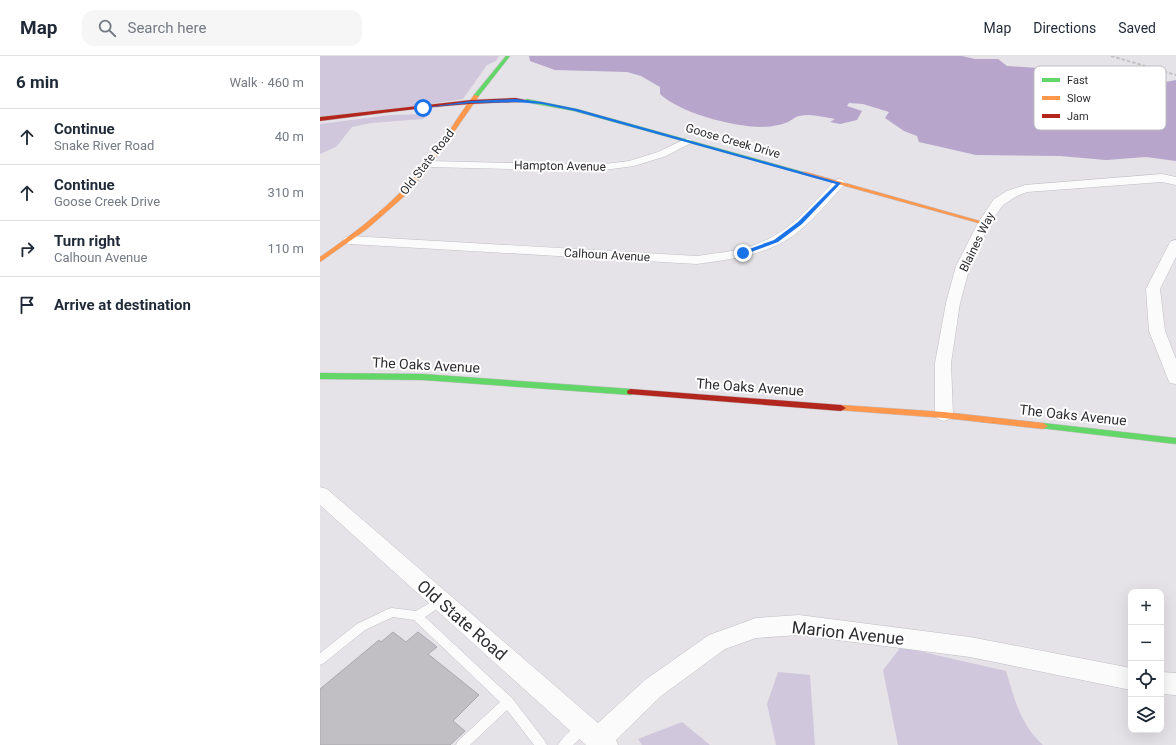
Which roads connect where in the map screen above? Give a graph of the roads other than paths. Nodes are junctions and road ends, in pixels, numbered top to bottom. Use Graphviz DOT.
graph roads {
  1 [pos="508,56"];
  2 [pos="471,102"];
  3 [pos="320,119"];
  4 [pos="687,141"];
  5 [pos="429,164"];
  6 [pos="1176,181"];
  7 [pos="839,183"];
  8 [pos="984,222"];
  9 [pos="350,240"];
  10 [pos="1176,244"];
  11 [pos="320,260"];
  12 [pos="320,376"];
  13 [pos="1176,379"];
  14 [pos="944,415"];
  15 [pos="1176,441"];
  16 [pos="320,494"];
  17 [pos="440,600"];
  18 [pos="417,616"];
  19 [pos="320,660"];
  20 [pos="1128,678"];
  21 [pos="1164,683"];
  22 [pos="1176,684"];
  23 [pos="508,702"];
  24 [pos="596,737"];
  25 [pos="462,745"];
  26 [pos="541,745"];
  27 [pos="564,745"];
  1 -- 2 [label="street, Old State Road"];
  2 -- 3 [label="street, Goose Creek Drive"];
  2 -- 4 [label="street, Goose Creek Drive"];
  2 -- 5 [label="street, Old State Road"];
  4 -- 5 [label="street, Hampton Avenue"];
  4 -- 7 [label="street, Goose Creek Drive"];
  5 -- 9 [label="street, Old State Road"];
  6 -- 8 [label="street, Blaines Way"];
  7 -- 8 [label="street, Goose Creek Drive"];
  7 -- 9 [label="street, Calhoun Avenue"];
  8 -- 14 [label="street, Blaines Way"];
  9 -- 11 [label="street, Old State Road"];
  10 -- 13 [label="street"];
  12 -- 14 [label="street, The Oaks Avenue"];
  14 -- 15 [label="street, The Oaks Avenue"];
  16 -- 17 [label="street, Old State Road"];
  17 -- 18 [label="lane"];
  17 -- 24 [label="street, Old State Road"];
  18 -- 19 [label="lane"];
  18 -- 23 [label="lane"];
  20 -- 24 [label="street, Marion Avenue"];
  21 -- 22 [label="street"];
  23 -- 25 [label="lane"];
  23 -- 26 [label="lane"];
  24 -- 27 [label="lane"];
}
